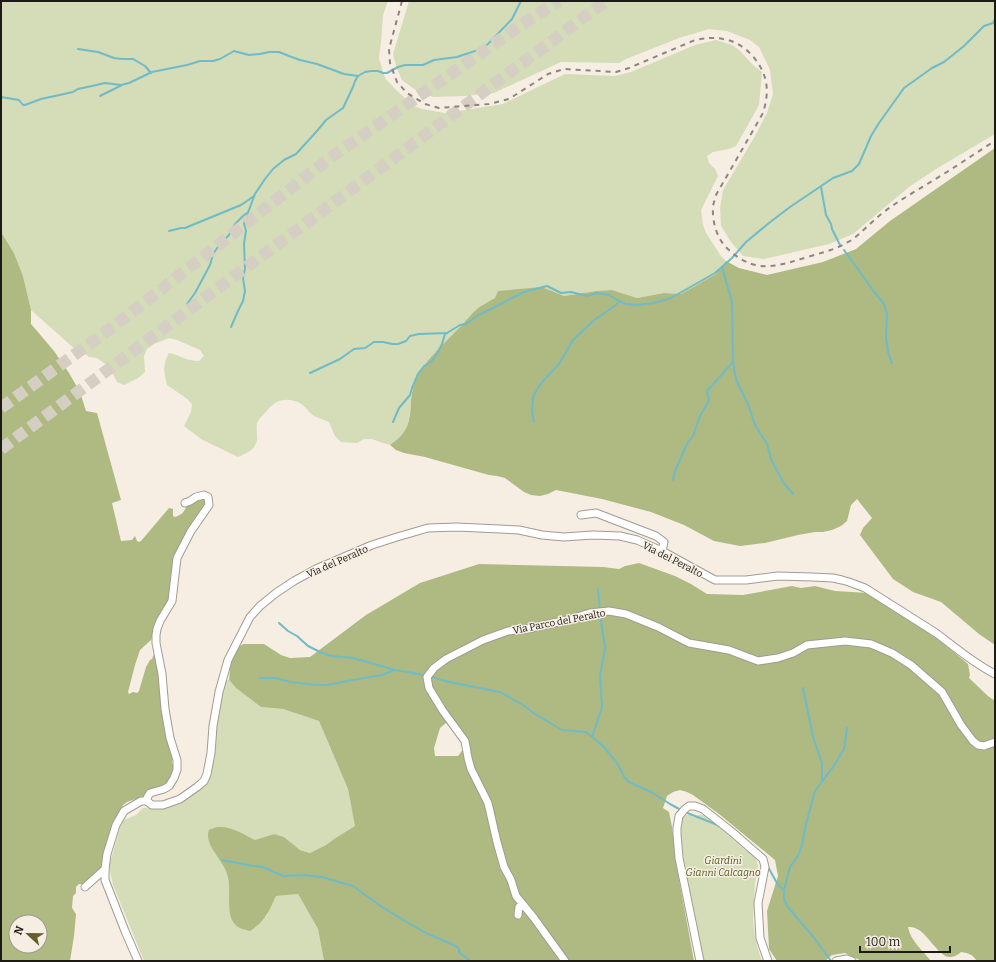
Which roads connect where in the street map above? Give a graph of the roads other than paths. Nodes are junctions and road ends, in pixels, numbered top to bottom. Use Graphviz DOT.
graph roads {
  1 [pos="185,503"];
  2 [pos="581,515"];
  3 [pos="662,551"];
  4 [pos="995,674"];
  5 [pos="995,742"];
  6 [pos="148,801"];
  7 [pos="105,869"];
  8 [pos="84,887"];
  9 [pos="524,906"];
  10 [pos="518,915"];
  11 [pos="138,961"];
  12 [pos="565,961"];
  13 [pos="700,961"];
  14 [pos="768,961"];
  15 [pos="836,961"];
  16 [pos="852,961"];
  1 -- 6 [label="street"];
  2 -- 3 [label="street"];
  3 -- 4 [label="street, Via del Peralto"];
  3 -- 6 [label="street, Via del Peralto"];
  5 -- 9 [label="street, Via Parco del Peralto"];
  6 -- 7 [label="street"];
  7 -- 8 [label="street"];
  7 -- 11 [label="street"];
  9 -- 10 [label="street"];
  9 -- 12 [label="street, Via Parco del Peralto"];
  13 -- 14 [label="street"];
  15 -- 16 [label="street"];
}
